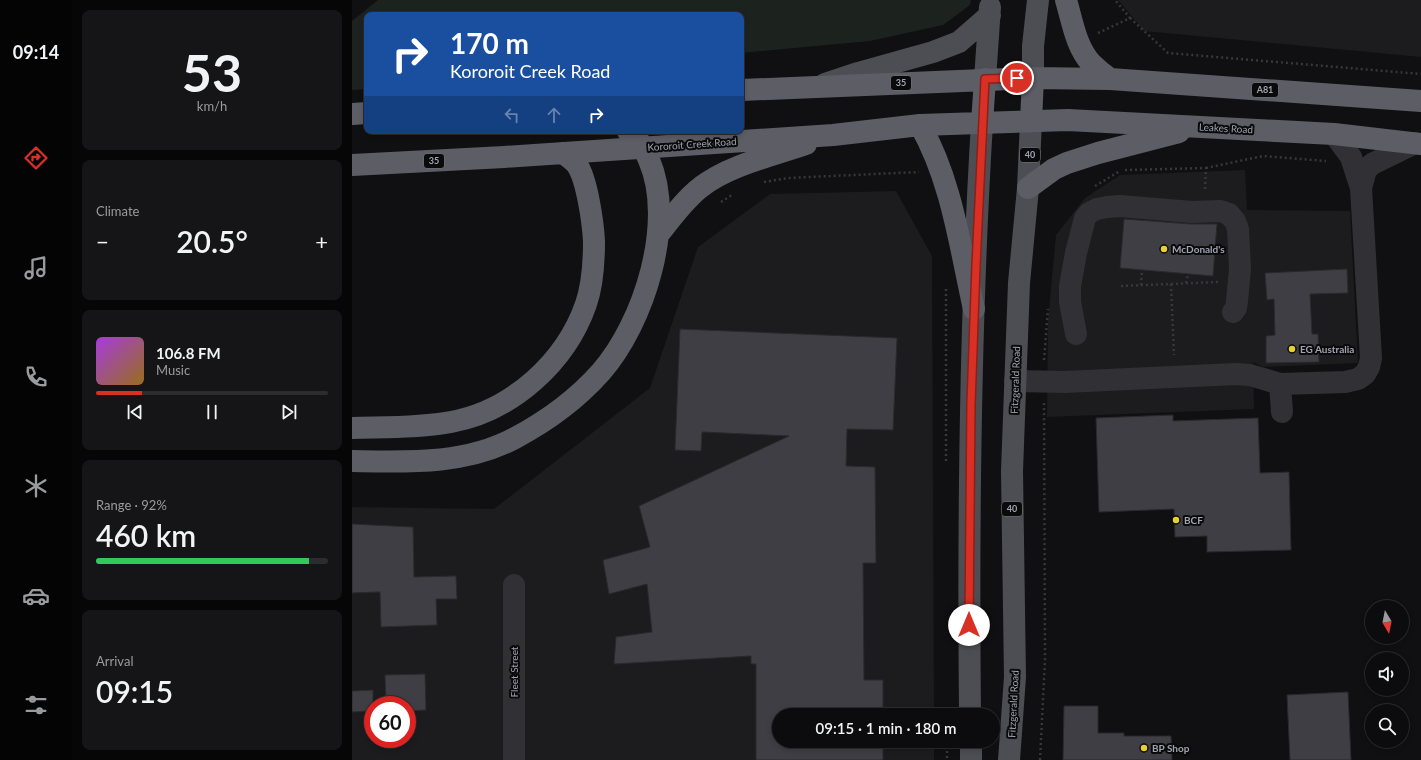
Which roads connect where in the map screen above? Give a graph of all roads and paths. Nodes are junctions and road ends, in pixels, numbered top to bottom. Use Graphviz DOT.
graph roads {
  1 [pos="1038,0"];
  2 [pos="1066,0"];
  3 [pos="1115,0"];
  4 [pos="990,8"];
  5 [pos="1130,18"];
  6 [pos="1096,27"];
  7 [pos="1421,74"];
  8 [pos="1033,78"];
  9 [pos="985,79"];
  10 [pos="1110,79"];
  11 [pos="816,87"];
  12 [pos="744,90"];
  13 [pos="1421,101"];
  14 [pos="364,113"];
  15 [pos="352,114"];
  16 [pos="1031,121"];
  17 [pos="982,123"];
  18 [pos="920,125"];
  19 [pos="1200,126"];
  20 [pos="632,134"];
  21 [pos="1334,134"];
  22 [pos="833,135"];
  23 [pos="1418,143"];
  24 [pos="643,147"];
  25 [pos="563,153"];
  26 [pos="1354,163"];
  27 [pos="352,165"];
  28 [pos="1206,168"];
  29 [pos="1028,188"];
  30 [pos="1092,188"];
  31 [pos="1360,188"];
  32 [pos="1206,212"];
  33 [pos="658,235"];
  34 [pos="1142,270"];
  35 [pos="1188,274"];
  36 [pos="1225,282"];
  37 [pos="1186,283"];
  38 [pos="1171,284"];
  39 [pos="1141,285"];
  40 [pos="1121,286"];
  41 [pos="946,288"];
  42 [pos="1048,305"];
  43 [pos="974,309"];
  44 [pos="1233,312"];
  45 [pos="1074,325"];
  46 [pos="1175,377"];
  47 [pos="1015,381"];
  48 [pos="1044,382"];
  49 [pos="1280,384"];
  50 [pos="1282,412"];
  51 [pos="352,428"];
  52 [pos="352,461"];
  53 [pos="946,466"];
  54 [pos="514,584"];
  55 [pos="970,708"];
  56 [pos="947,748"];
  57 [pos="970,748"];
  58 [pos="514,760"];
  59 [pos="947,760"];
  60 [pos="971,760"];
  61 [pos="1009,760"];
  62 [pos="1040,760"];
  1 -- 8 [label="main road, Fitzgerald Road"];
  2 -- 10 [label="highway"];
  3 -- 5 [label="path"];
  4 -- 9 [label="main road"];
  4 -- 11 [label="main road"];
  5 -- 6 [label="path"];
  5 -- 7 [label="path"];
  8 -- 9 [label="highway"];
  8 -- 10 [label="highway, A81"];
  8 -- 16 [label="highway, Fitzgerald Road"];
  9 -- 11 [label="highway, 35"];
  9 -- 17 [label="highway"];
  10 -- 13 [label="highway, A81"];
  11 -- 12 [label="highway, 35"];
  14 -- 15 [label="highway"];
  16 -- 17 [label="highway, Kororoit Creek Road"];
  16 -- 19 [label="highway, Leakes Road"];
  16 -- 29 [label="main road, Fitzgerald Road / 40"];
  17 -- 18 [label="highway, Kororoit Creek Road / 35"];
  17 -- 43 [label="main road"];
  18 -- 22 [label="highway, Kororoit Creek Road / 35"];
  18 -- 43 [label="highway"];
  19 -- 21 [label="highway, Leakes Road"];
  19 -- 29 [label="highway"];
  20 -- 24 [label="highway"];
  21 -- 23 [label="highway, Leakes Road"];
  21 -- 26 [label="street"];
  22 -- 24 [label="highway, Kororoit Creek Road / 35"];
  22 -- 33 [label="highway"];
  23 -- 31 [label="street"];
  24 -- 25 [label="highway, Kororoit Creek Road / 35"];
  24 -- 33 [label="highway"];
  25 -- 27 [label="highway, Kororoit Creek Road / 35"];
  25 -- 51 [label="highway"];
  26 -- 28 [label="path"];
  26 -- 31 [label="street"];
  28 -- 30 [label="path"];
  28 -- 32 [label="path"];
  29 -- 47 [label="main road, Fitzgerald Road / 40"];
  31 -- 49 [label="street"];
  32 -- 44 [label="street"];
  32 -- 45 [label="street"];
  33 -- 52 [label="highway"];
  34 -- 39 [label="path"];
  35 -- 37 [label="path"];
  36 -- 37 [label="path"];
  37 -- 38 [label="path"];
  38 -- 39 [label="path"];
  38 -- 46 [label="path"];
  39 -- 40 [label="path"];
  41 -- 53 [label="path"];
  42 -- 48 [label="path"];
  43 -- 55 [label="main road"];
  46 -- 48 [label="street"];
  46 -- 49 [label="street"];
  47 -- 48 [label="street"];
  47 -- 61 [label="main road, Fitzgerald Road / 40"];
  48 -- 62 [label="path"];
  49 -- 50 [label="street"];
  54 -- 58 [label="street, Fleet Street"];
  56 -- 59 [label="path"];
  57 -- 60 [label="main road"];
}
